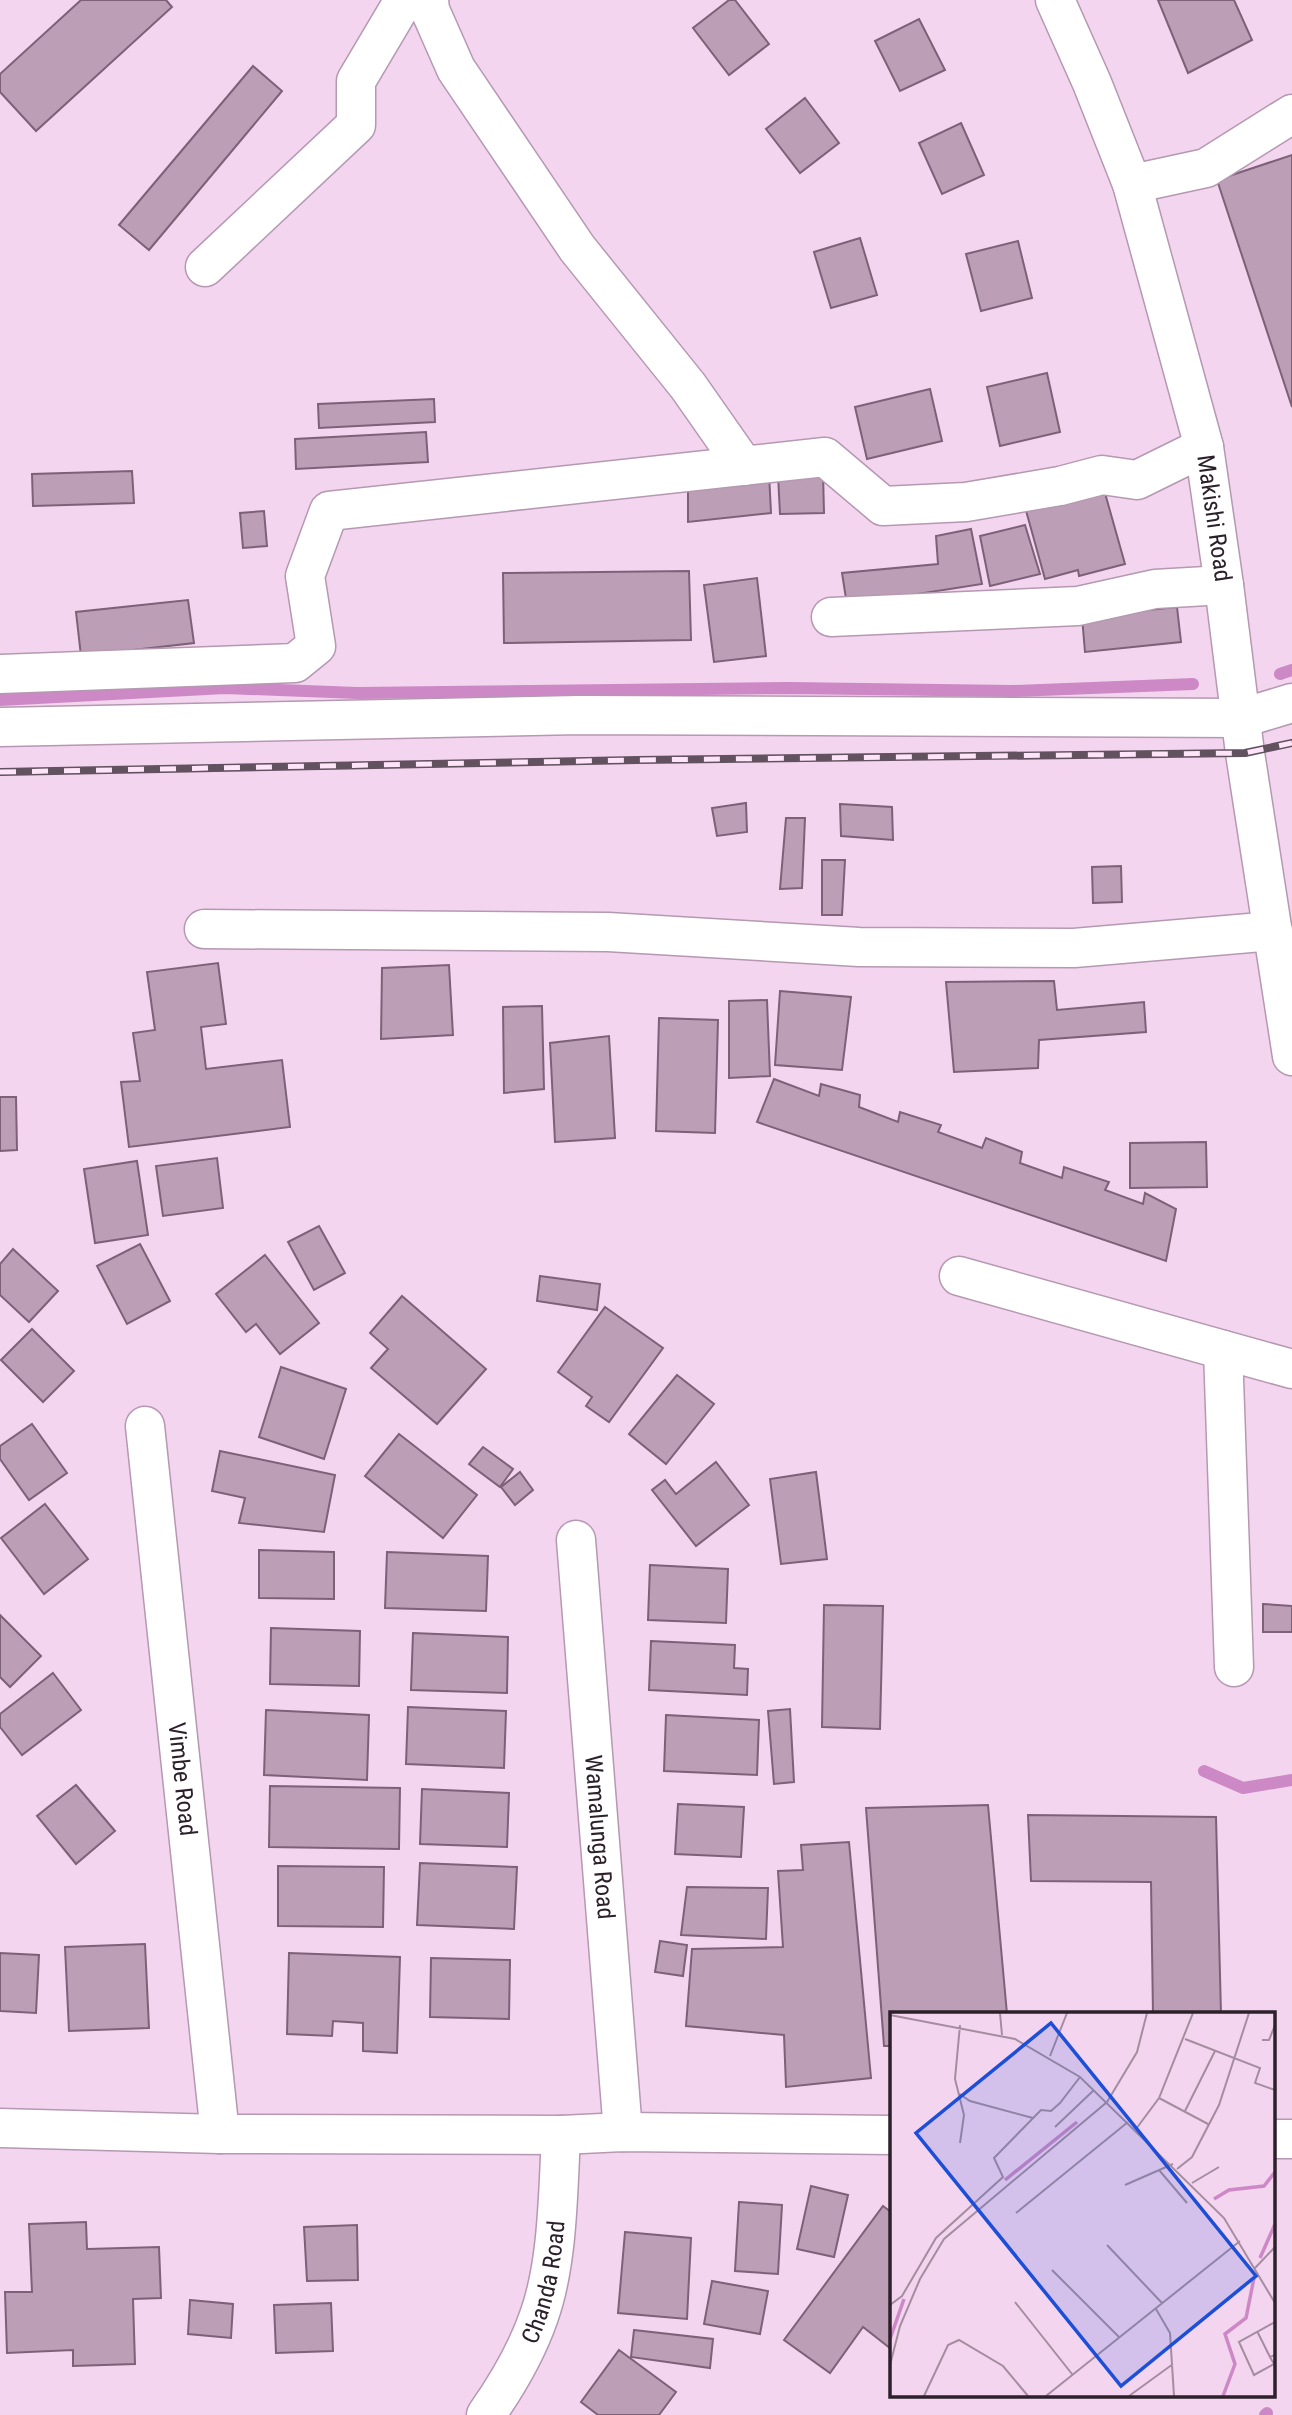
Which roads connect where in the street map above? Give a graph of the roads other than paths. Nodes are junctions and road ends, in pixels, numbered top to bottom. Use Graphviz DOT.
graph roads {
  1 [pos="404,0"];
  2 [pos="429,0"];
  3 [pos="1055,0"];
  4 [pos="1292,114"];
  5 [pos="1132,184"];
  6 [pos="205,267"];
  7 [pos="1204,447"];
  8 [pos="744,466"];
  9 [pos="1224,585"];
  10 [pos="831,617"];
  11 [pos="0,674"];
  12 [pos="1292,703"];
  13 [pos="1242,718"];
  14 [pos="0,727"];
  15 [pos="204,929"];
  16 [pos="1273,931"];
  17 [pos="1289,1004"];
  18 [pos="1292,1056"];
  19 [pos="959,1276"];
  20 [pos="1223,1350"];
  21 [pos="1292,1369"];
  22 [pos="145,1426"];
  23 [pos="576,1540"];
  24 [pos="1234,1667"];
  25 [pos="0,2128"];
  26 [pos="623,2132"];
  27 [pos="220,2134"];
  28 [pos="561,2135"];
  29 [pos="890,2135"];
  30 [pos="1274,2139"];
  31 [pos="1292,2139"];
  32 [pos="486,2415"];
  1 -- 6 [label="street"];
  2 -- 8 [label="street"];
  3 -- 5 [label="street, Makishi Road"];
  4 -- 5 [label="street"];
  5 -- 7 [label="street, Makishi Road"];
  7 -- 8 [label="street"];
  7 -- 9 [label="street, Makishi Road"];
  8 -- 11 [label="street"];
  9 -- 10 [label="street"];
  9 -- 13 [label="street, Makishi Road"];
  12 -- 13 [label="street"];
  13 -- 14 [label="street"];
  13 -- 16 [label="street, Makishi Road"];
  15 -- 16 [label="street"];
  16 -- 17 [label="street, Makishi Road"];
  17 -- 18 [label="street, Makishi Road"];
  19 -- 20 [label="street"];
  20 -- 21 [label="street"];
  20 -- 24 [label="street"];
  22 -- 27 [label="street, Vimbe Road"];
  23 -- 26 [label="street, Wamalunga Road"];
  25 -- 27 [label="street"];
  26 -- 28 [label="street"];
  26 -- 29 [label="street"];
  27 -- 28 [label="street"];
  28 -- 32 [label="street, Chanda Road"];
  30 -- 31 [label="street"];
}
